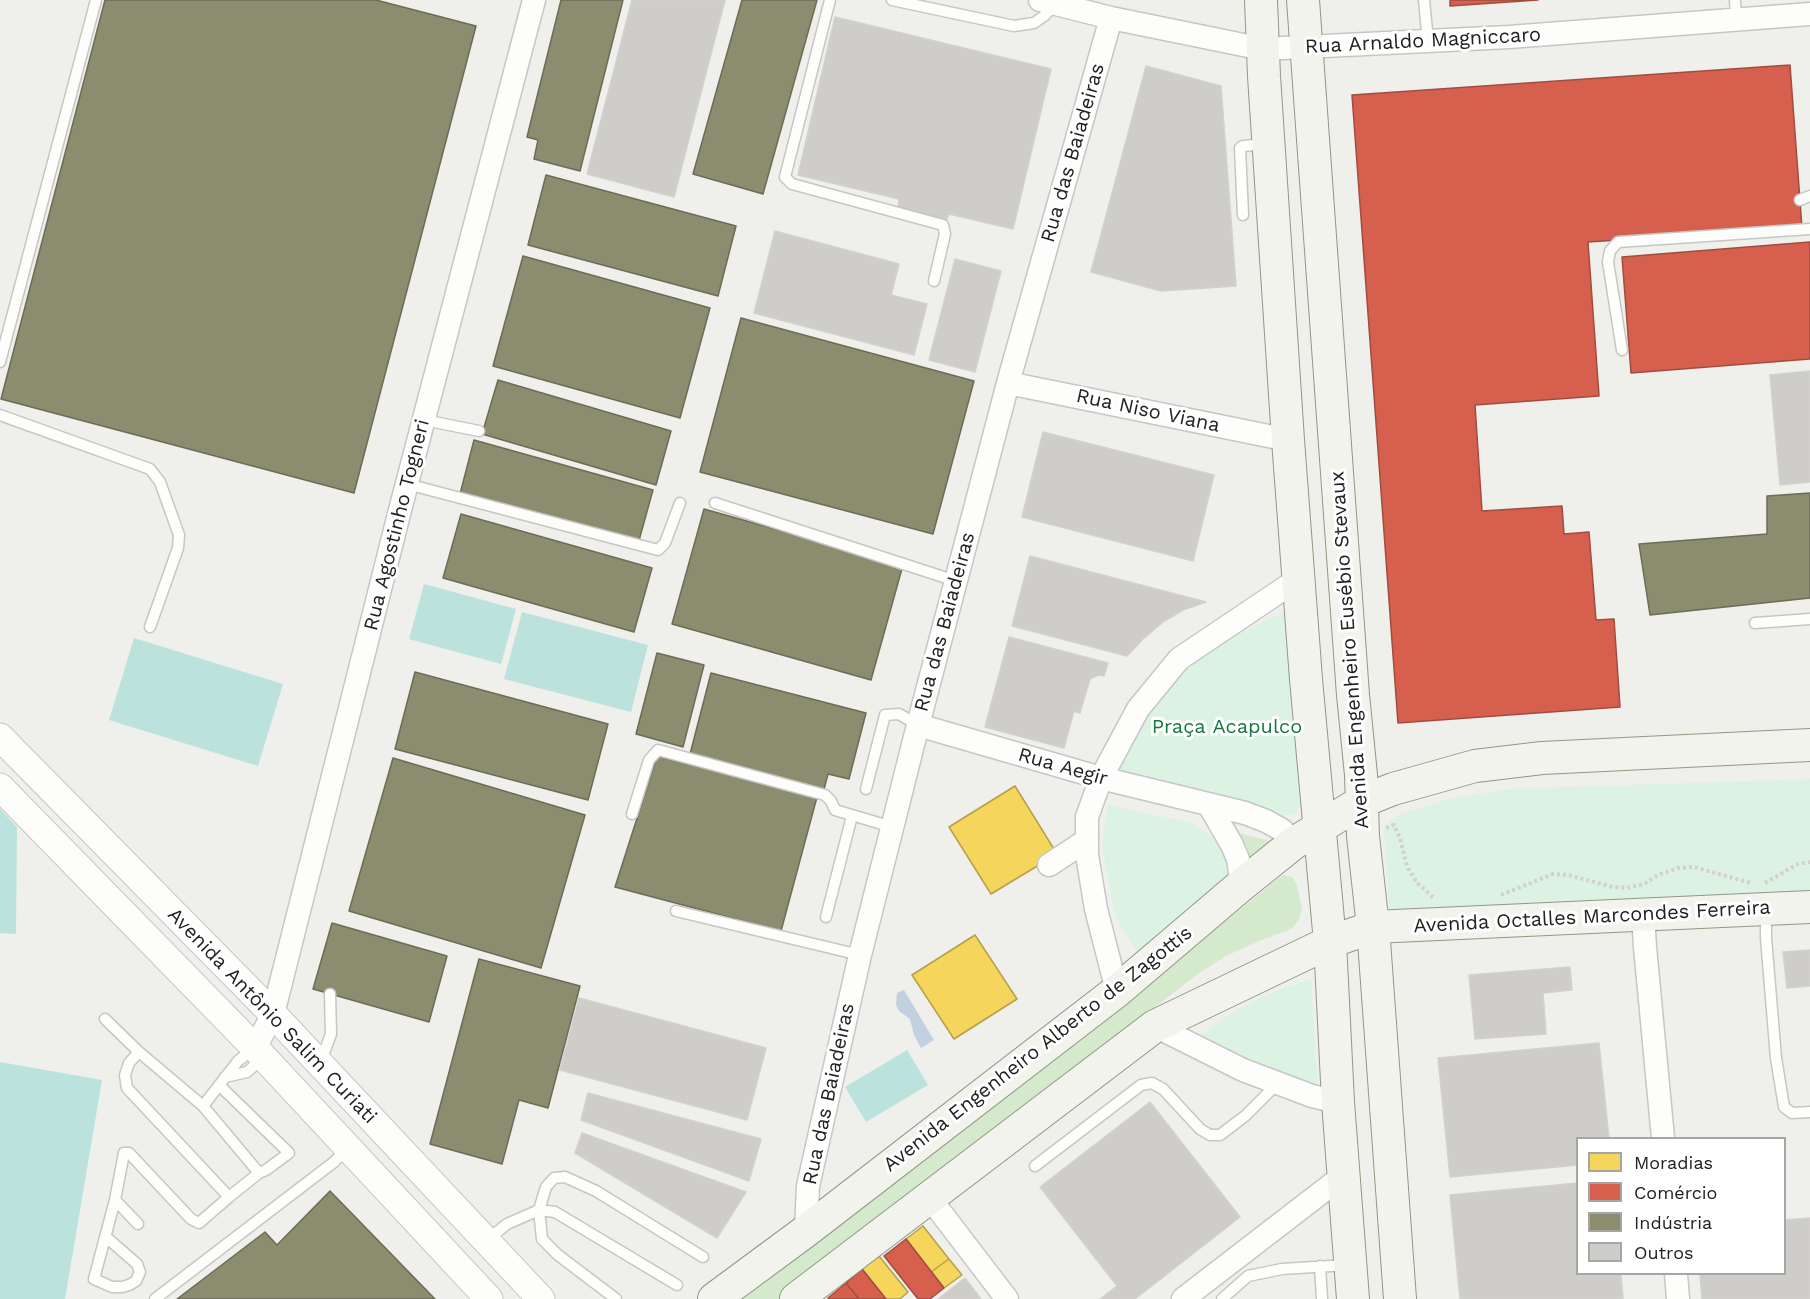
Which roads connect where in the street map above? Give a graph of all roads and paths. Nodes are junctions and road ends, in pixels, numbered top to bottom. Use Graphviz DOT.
graph roads {
  1 [pos="96,0"];
  2 [pos="534,0"];
  3 [pos="830,0"];
  4 [pos="892,0"];
  5 [pos="1261,0"];
  6 [pos="1304,0"];
  7 [pos="1424,0"];
  8 [pos="1048,2"];
  9 [pos="1736,9"];
  10 [pos="1809,17"];
  11 [pos="1111,18"];
  12 [pos="1428,41"];
  13 [pos="1307,48"];
  14 [pos="1263,49"];
  15 [pos="1268,144"];
  16 [pos="1243,216"];
  17 [pos="1810,229"];
  18 [pos="934,281"];
  19 [pos="1622,350"];
  20 [pos="0,362"];
  21 [pos="1008,383"];
  22 [pos="0,415"];
  23 [pos="424,420"];
  24 [pos="479,431"];
  25 [pos="1288,440"];
  26 [pos="407,484"];
  27 [pos="680,503"];
  28 [pos="714,503"];
  29 [pos="1298,579"];
  30 [pos="956,581"];
  31 [pos="1810,619"];
  32 [pos="1755,622"];
  33 [pos="150,627"];
  34 [pos="1306,679"];
  35 [pos="1353,695"];
  36 [pos="918,725"];
  37 [pos="0,737"];
  38 [pos="1810,745"];
  39 [pos="1101,778"];
  40 [pos="0,787"];
  41 [pos="866,789"];
  42 [pos="1363,801"];
  43 [pos="1209,805"];
  44 [pos="632,814"];
  45 [pos="852,816"];
  46 [pos="892,827"];
  47 [pos="1307,836"];
  48 [pos="1363,836"];
  49 [pos="1087,840"];
  50 [pos="1810,862"];
  51 [pos="1048,865"];
  52 [pos="1238,888"];
  53 [pos="1496,897"];
  54 [pos="1428,902"];
  55 [pos="1810,907"];
  56 [pos="1766,909"];
  57 [pos="172,911"];
  58 [pos="676,911"];
  59 [pos="1643,916"];
  60 [pos="826,917"];
  61 [pos="1373,927"];
  62 [pos="146,937"];
  63 [pos="1330,942"];
  64 [pos="860,955"];
  65 [pos="1117,992"];
  66 [pos="330,994"];
  67 [pos="273,1014"];
  68 [pos="105,1019"];
  69 [pos="1155,1026"];
  70 [pos="139,1052"];
  71 [pos="259,1053"];
  72 [pos="320,1064"];
  73 [pos="222,1081"];
  74 [pos="1277,1084"];
  75 [pos="348,1094"];
  76 [pos="1338,1102"];
  77 [pos="203,1106"];
  78 [pos="1810,1112"];
  79 [pos="323,1122"];
  80 [pos="1663,1137"];
  81 [pos="348,1148"];
  82 [pos="1035,1166"];
  83 [pos="259,1173"];
  84 [pos="1344,1175"];
  85 [pos="229,1197"];
  86 [pos="929,1197"];
  87 [pos="115,1200"];
  88 [pos="539,1210"];
  89 [pos="138,1224"];
  90 [pos="806,1231"];
  91 [pos="105,1236"];
  92 [pos="486,1241"];
  93 [pos="703,1257"];
  94 [pos="1351,1265"];
  95 [pos="1320,1266"];
  96 [pos="1676,1275"];
  97 [pos="677,1285"];
  98 [pos="155,1299"];
  99 [pos="489,1299"];
  100 [pos="541,1299"];
  101 [pos="616,1299"];
  102 [pos="714,1299"];
  103 [pos="796,1299"];
  104 [pos="1007,1299"];
  105 [pos="1184,1299"];
  106 [pos="1222,1299"];
  107 [pos="1322,1299"];
  108 [pos="1353,1299"];
  109 [pos="1400,1299"];
  110 [pos="1678,1299"];
  1 -- 20 [label="lane"];
  2 -- 23 [label="street, Rua Agostinho Togneri"];
  3 -- 18 [label="lane"];
  4 -- 8 [label="lane"];
  5 -- 14 [label="main road"];
  6 -- 13 [label="main road, Avenida Engenheiro Eusébio Stevaux"];
  7 -- 12 [label="lane"];
  8 -- 11 [label="street, Rua Arnaldo Magniccaro"];
  9 -- 10 [label="street, Rua Arnaldo Magniccaro"];
  9 -- 12 [label="street, Rua Arnaldo Magniccaro"];
  11 -- 14 [label="street, Rua Arnaldo Magniccaro"];
  11 -- 21 [label="street, Rua das Baiadeiras"];
  12 -- 13 [label="street, Rua Arnaldo Magniccaro"];
  13 -- 14 [label="street, Rua Arnaldo Magniccaro"];
  13 -- 35 [label="main road, Avenida Engenheiro Eusébio Stevaux"];
  14 -- 15 [label="main road"];
  15 -- 16 [label="lane"];
  15 -- 25 [label="main road"];
  17 -- 19 [label="lane"];
  21 -- 25 [label="street, Rua Niso Viana"];
  21 -- 30 [label="street, Rua das Baiadeiras"];
  22 -- 33 [label="lane"];
  23 -- 24 [label="lane"];
  23 -- 26 [label="street, Rua Agostinho Togneri"];
  25 -- 29 [label="main road"];
  26 -- 27 [label="lane"];
  26 -- 67 [label="street, Rua Agostinho Togneri"];
  28 -- 30 [label="lane"];
  29 -- 34 [label="main road"];
  29 -- 39 [label="street"];
  30 -- 36 [label="street, Rua das Baiadeiras"];
  31 -- 32 [label="lane"];
  34 -- 35 [label="main road"];
  34 -- 47 [label="main road"];
  35 -- 42 [label="main road, Avenida Engenheiro Eusébio Stevaux"];
  36 -- 39 [label="street, Rua Aegir"];
  36 -- 41 [label="lane"];
  36 -- 46 [label="street, Rua das Baiadeiras"];
  37 -- 57 [label="street, Avenida Antônio Salim Curiati"];
  38 -- 42 [label="main road"];
  39 -- 43 [label="street, Rua Aegir"];
  39 -- 49 [label="street"];
  40 -- 62 [label="street, Avenida Antônio Salim Curiati"];
  42 -- 47 [label="main road, Avenida Engenheiro Alberto de Zagottis"];
  42 -- 48 [label="main road, Avenida Engenheiro Eusébio Stevaux"];
  43 -- 47 [label="street, Rua Aegir"];
  43 -- 52 [label="street"];
  44 -- 45 [label="lane"];
  45 -- 46 [label="lane"];
  45 -- 60 [label="lane"];
  46 -- 64 [label="street, Rua das Baiadeiras"];
  47 -- 52 [label="main road, Avenida Engenheiro Alberto de Zagottis"];
  47 -- 63 [label="main road"];
  48 -- 54 [label="path"];
  48 -- 61 [label="main road, Avenida Engenheiro Eusébio Stevaux"];
  49 -- 51 [label="street"];
  49 -- 65 [label="street"];
  50 -- 53 [label="path"];
  52 -- 65 [label="main road, Avenida Engenheiro Alberto de Zagottis"];
  55 -- 56 [label="main road, Avenida Octalles Marcondes Ferreira"];
  56 -- 59 [label="main road, Avenida Octalles Marcondes Ferreira"];
  56 -- 78 [label="lane"];
  57 -- 62 [label="street"];
  57 -- 67 [label="street, Avenida Antônio Salim Curiati"];
  58 -- 64 [label="lane"];
  59 -- 61 [label="main road, Avenida Octalles Marcondes Ferreira"];
  59 -- 80 [label="street"];
  61 -- 63 [label="main road"];
  61 -- 109 [label="main road, Avenida Engenheiro Eusébio Stevaux"];
  62 -- 71 [label="street, Avenida Antônio Salim Curiati"];
  63 -- 69 [label="main road"];
  63 -- 76 [label="main road"];
  64 -- 90 [label="street, Rua das Baiadeiras"];
  65 -- 90 [label="main road, Avenida Engenheiro Alberto de Zagottis"];
  66 -- 72 [label="lane"];
  67 -- 71 [label="street, Rua Agostinho Togneri"];
  67 -- 72 [label="street, Avenida Antônio Salim Curiati"];
  68 -- 70 [label="lane"];
  69 -- 74 [label="street"];
  69 -- 86 [label="main road"];
  70 -- 77 [label="lane"];
  70 -- 85 [label="lane"];
  71 -- 73 [label="lane"];
  71 -- 79 [label="street, Avenida Antônio Salim Curiati"];
  72 -- 75 [label="street, Avenida Antônio Salim Curiati"];
  73 -- 77 [label="lane"];
  73 -- 83 [label="lane"];
  74 -- 76 [label="street"];
  74 -- 82 [label="lane"];
  75 -- 79 [label="street"];
  75 -- 92 [label="street, Avenida Antônio Salim Curiati"];
  76 -- 84 [label="main road"];
  77 -- 83 [label="lane"];
  79 -- 81 [label="street, Avenida Antônio Salim Curiati"];
  81 -- 98 [label="lane"];
  81 -- 99 [label="street, Avenida Antônio Salim Curiati"];
  83 -- 85 [label="lane"];
  84 -- 94 [label="main road"];
  84 -- 105 [label="street"];
  85 -- 87 [label="lane"];
  86 -- 103 [label="main road"];
  86 -- 104 [label="street"];
  87 -- 89 [label="lane"];
  87 -- 91 [label="lane"];
  88 -- 92 [label="lane"];
  88 -- 93 [label="lane"];
  88 -- 97 [label="lane"];
  88 -- 101 [label="lane"];
  90 -- 102 [label="main road, Avenida Engenheiro Alberto de Zagottis"];
  91 -- 91 [label="lane"];
  92 -- 100 [label="street, Avenida Antônio Salim Curiati"];
  94 -- 95 [label="lane"];
  94 -- 108 [label="main road"];
  95 -- 106 [label="lane"];
  95 -- 107 [label="lane"];
  96 -- 110 [label="street"];
}
